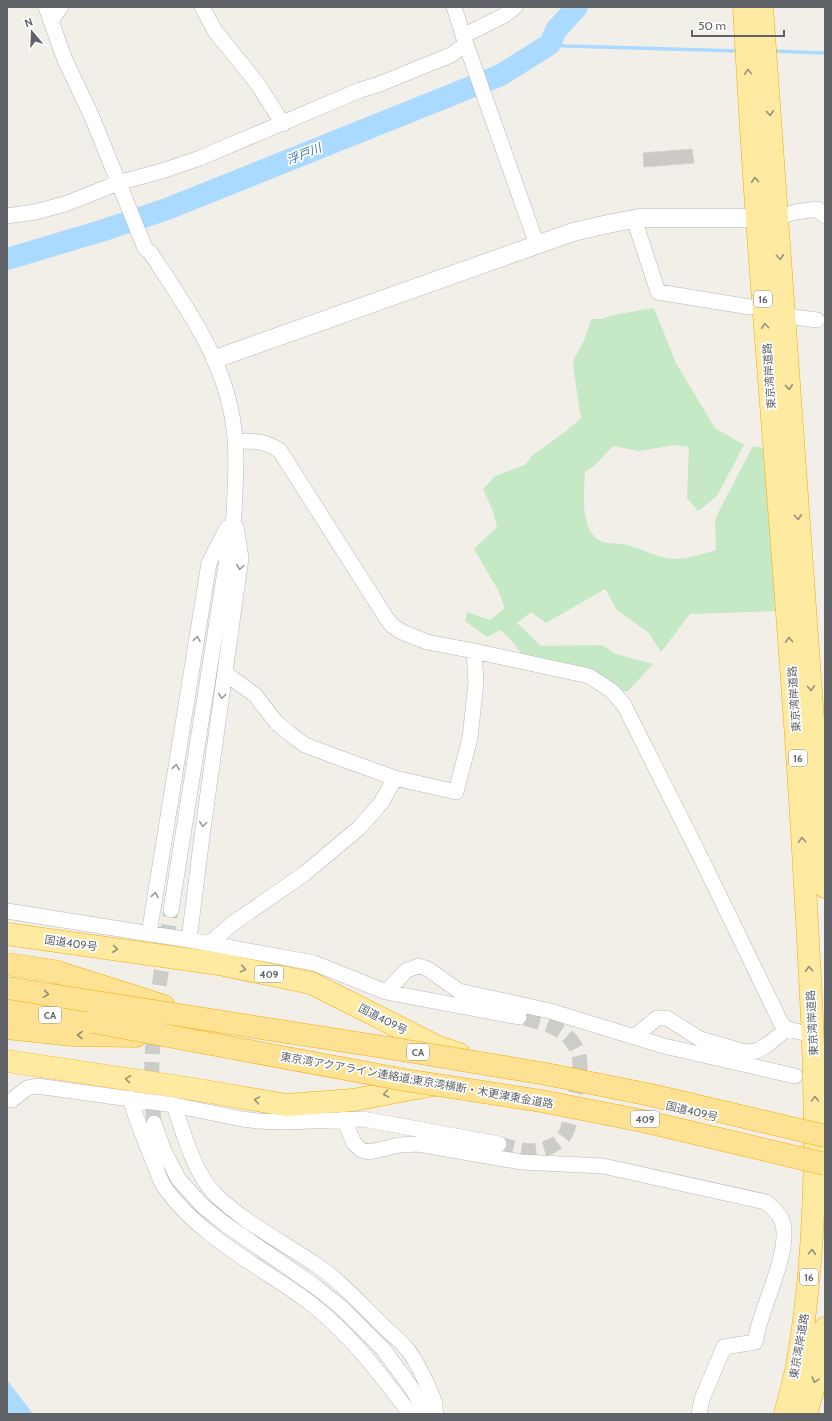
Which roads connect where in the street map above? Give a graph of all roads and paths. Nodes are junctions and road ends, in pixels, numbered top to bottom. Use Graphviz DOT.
graph roads {
  1 [pos="61,7"];
  2 [pos="202,7"];
  3 [pos="454,7"];
  4 [pos="515,7"];
  5 [pos="744,7"];
  6 [pos="762,7"];
  7 [pos="49,14"];
  8 [pos="464,40"];
  9 [pos="283,124"];
  10 [pos="118,182"];
  11 [pos="7,216"];
  12 [pos="825,216"];
  13 [pos="634,219"];
  14 [pos="767,219"];
  15 [pos="537,245"];
  16 [pos="750,307"];
  17 [pos="794,317"];
  18 [pos="817,320"];
  19 [pos="215,359"];
  20 [pos="235,441"];
  21 [pos="234,515"];
  22 [pos="474,651"];
  23 [pos="225,674"];
  24 [pos="396,778"];
  25 [pos="825,887"];
  26 [pos="171,910"];
  27 [pos="7,911"];
  28 [pos="7,934"];
  29 [pos="149,934"];
  30 [pos="189,940"];
  31 [pos="209,944"];
  32 [pos="7,964"];
  33 [pos="7,988"];
  34 [pos="386,992"];
  35 [pos="7,1008"];
  36 [pos="519,1017"];
  37 [pos="7,1028"];
  38 [pos="787,1029"];
  39 [pos="813,1035"];
  40 [pos="634,1037"];
  41 [pos="7,1061"];
  42 [pos="515,1071"];
  43 [pos="795,1076"];
  44 [pos="466,1081"];
  45 [pos="130,1098"];
  46 [pos="12,1100"];
  47 [pos="174,1105"];
  48 [pos="344,1119"];
  49 [pos="154,1123"];
  50 [pos="499,1144"];
  51 [pos="822,1148"];
  52 [pos="825,1328"];
  53 [pos="410,1414"];
  54 [pos="426,1414"];
  55 [pos="436,1414"];
  56 [pos="699,1414"];
  57 [pos="785,1414"];
  58 [pos="806,1414"];
  1 -- 7 [label="street"];
  2 -- 9 [label="street"];
  3 -- 8 [label="street"];
  4 -- 8 [label="street"];
  14 -- 5 [label="highway, 東京湾岸道路 / 16, one-way"];
  6 -- 14 [label="highway, 東京湾岸道路 / 16, one-way"];
  7 -- 10 [label="street"];
  8 -- 9 [label="street"];
  8 -- 15 [label="street"];
  9 -- 10 [label="street"];
  10 -- 11 [label="street"];
  10 -- 19 [label="street"];
  12 -- 14 [label="street"];
  13 -- 14 [label="street"];
  13 -- 15 [label="street"];
  13 -- 16 [label="street"];
  14 -- 25 [label="highway, 東京湾岸道路 / 16, one-way"];
  39 -- 14 [label="highway, 東京湾岸道路 / 16, one-way"];
  15 -- 19 [label="street"];
  17 -- 18 [label="street"];
  19 -- 20 [label="street"];
  20 -- 21 [label="street"];
  20 -- 22 [label="street"];
  21 -- 23 [label="street, one-way"];
  21 -- 26 [label="street"];
  29 -- 21 [label="street, one-way"];
  22 -- 24 [label="street"];
  22 -- 38 [label="street"];
  23 -- 24 [label="street"];
  23 -- 30 [label="street, one-way"];
  24 -- 31 [label="street"];
  27 -- 29 [label="street"];
  28 -- 42 [label="highway, 国道409号 / 409, one-way"];
  29 -- 30 [label="street"];
  30 -- 31 [label="street"];
  31 -- 34 [label="street"];
  32 -- 42 [label="highway"];
  33 -- 51 [label="highway, CA, one-way, bridge"];
  34 -- 36 [label="street"];
  34 -- 40 [label="street"];
  35 -- 51 [label="highway, 東京湾アクアライン連絡道;東京湾横断・木更津東金道路 / CA, bridge"];
  44 -- 37 [label="highway, one-way"];
  38 -- 39 [label="street"];
  38 -- 40 [label="street"];
  51 -- 39 [label="highway, 東京湾岸道路 / 16, one-way"];
  40 -- 43 [label="street"];
  44 -- 41 [label="highway, 国道409号 / 409, one-way"];
  42 -- 51 [label="highway, 国道409号 / 409"];
  44 -- 51 [label="highway, 国道409号 / 409"];
  45 -- 46 [label="street"];
  45 -- 47 [label="street"];
  45 -- 53 [label="street"];
  47 -- 48 [label="street"];
  47 -- 55 [label="street"];
  48 -- 50 [label="street"];
  48 -- 56 [label="street"];
  49 -- 54 [label="street"];
  57 -- 51 [label="highway, 東京湾岸道路 / 16, one-way"];
  52 -- 58 [label="highway, 東京湾岸道路, one-way"];
}
